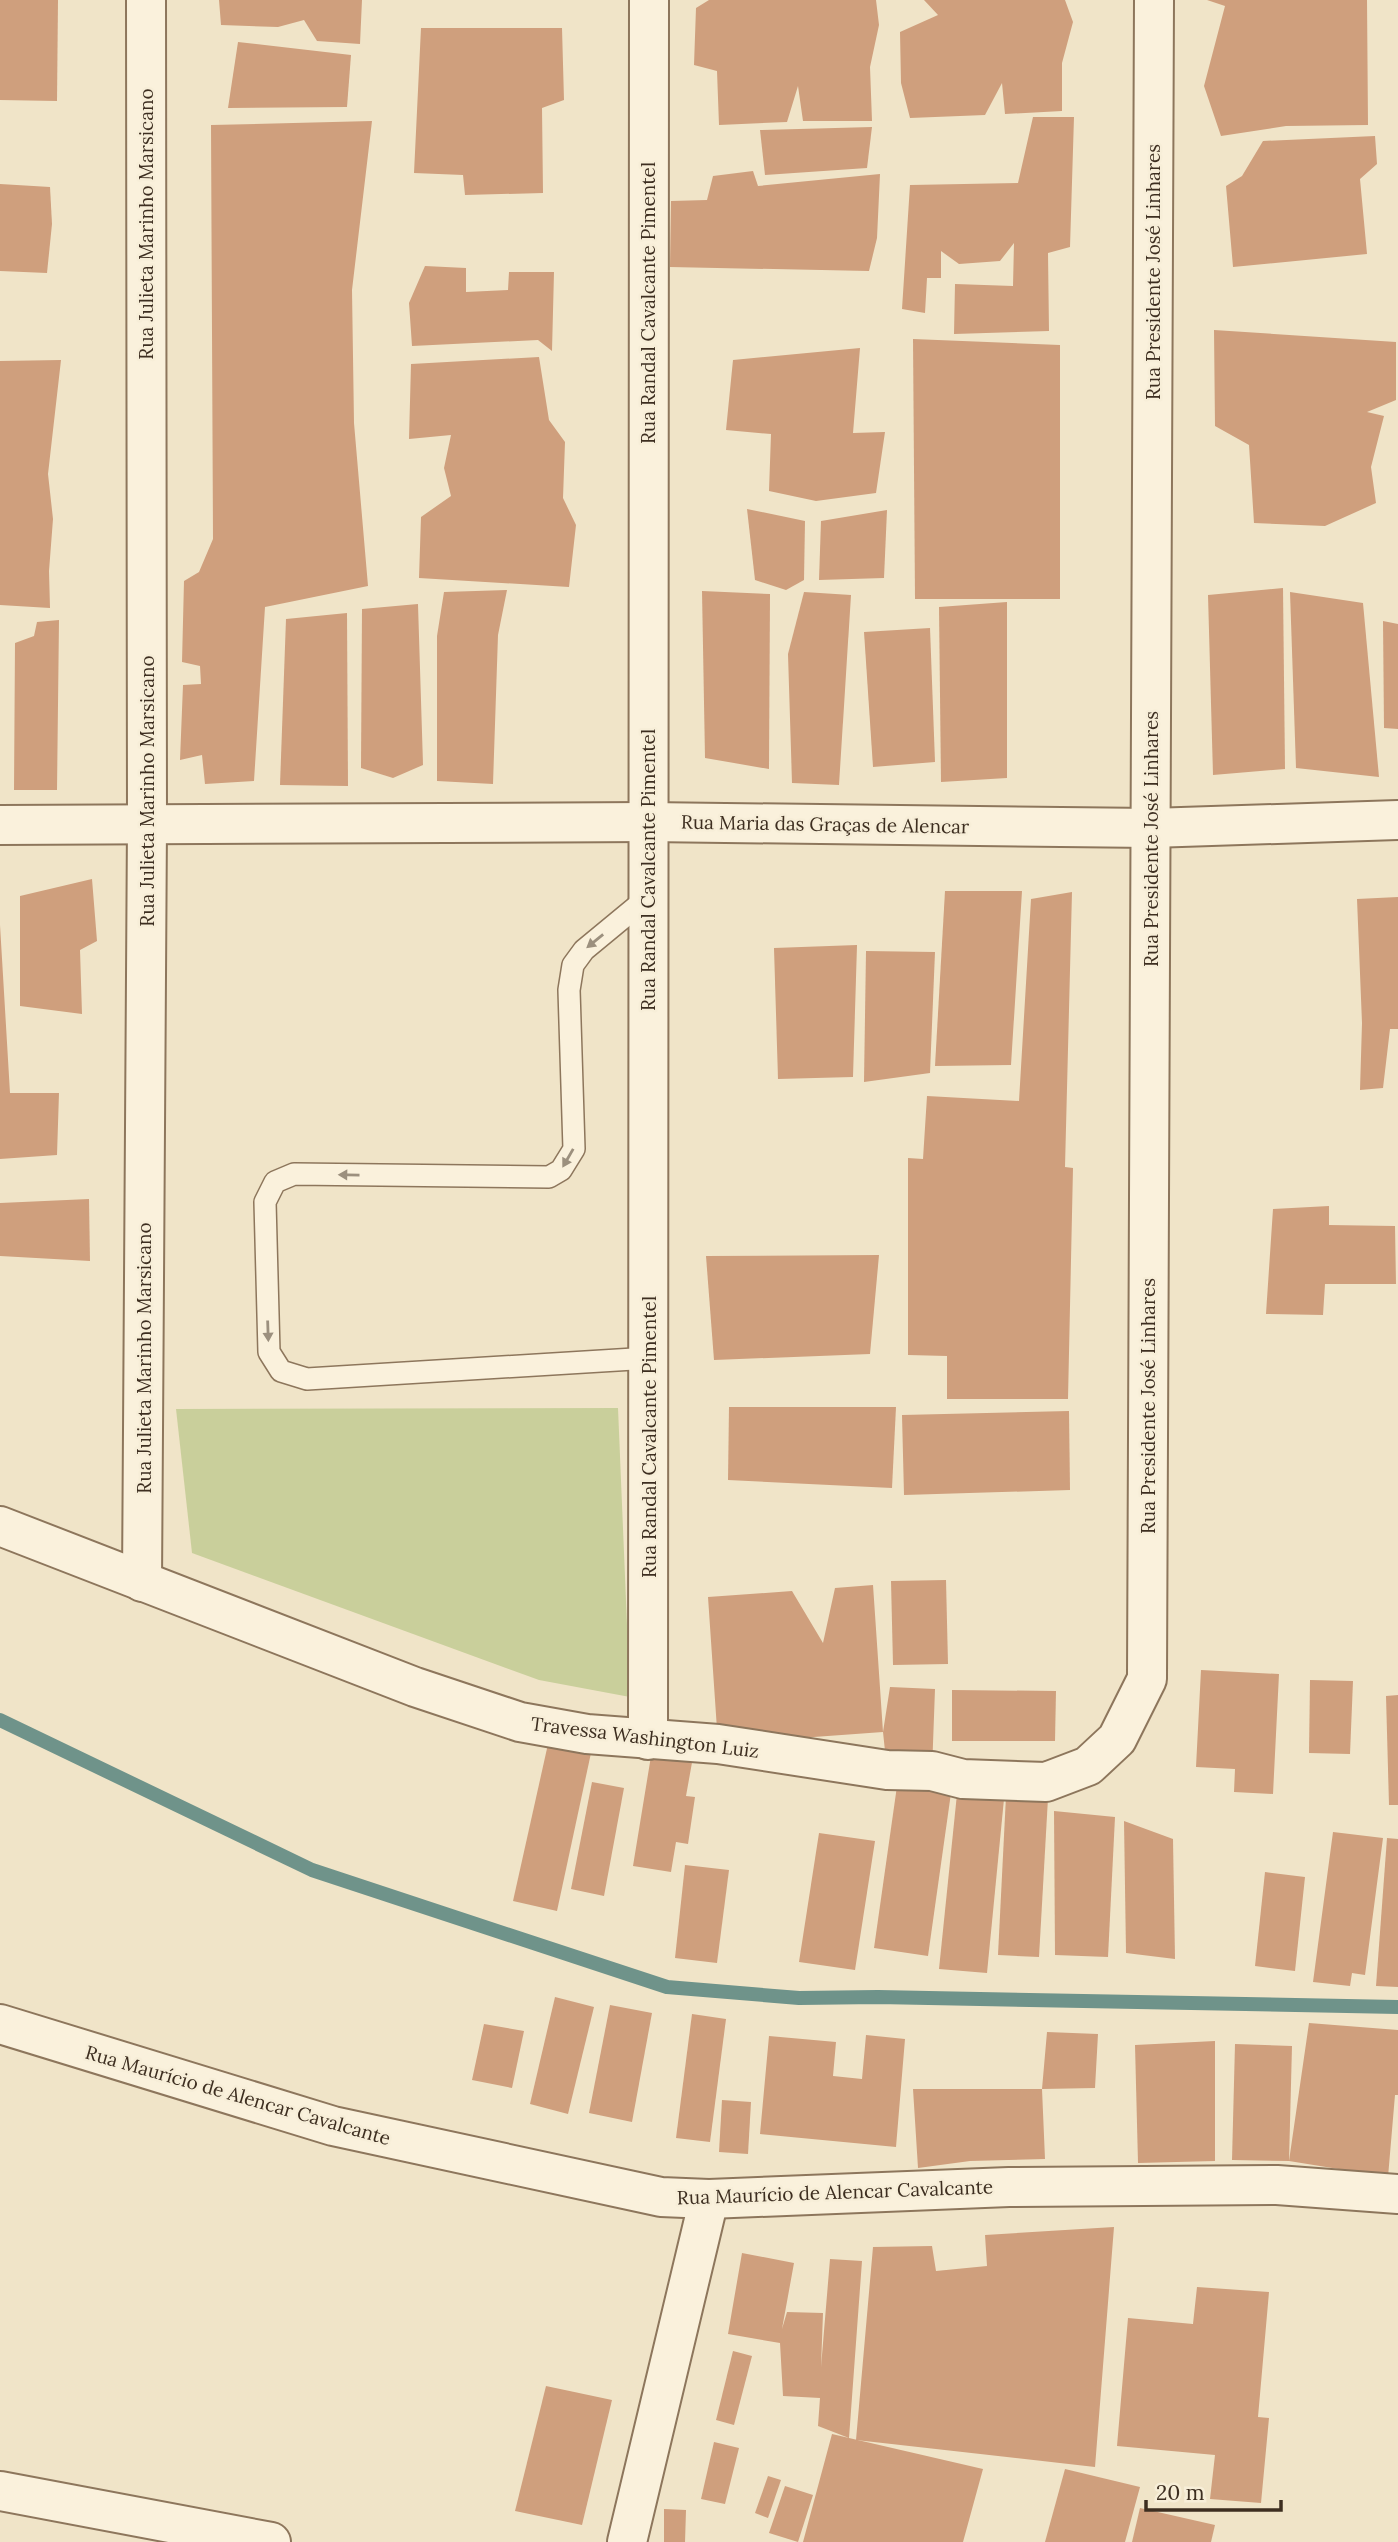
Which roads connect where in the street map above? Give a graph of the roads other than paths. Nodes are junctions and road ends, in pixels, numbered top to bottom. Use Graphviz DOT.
graph roads {
  1 [pos="146,0"];
  2 [pos="649,0"];
  3 [pos="1154,0"];
  4 [pos="1398,820"];
  5 [pos="648,822"];
  6 [pos="147,824"];
  7 [pos="0,825"];
  8 [pos="1151,828"];
  9 [pos="647,898"];
  10 [pos="650,1358"];
  11 [pos="0,1526"];
  12 [pos="142,1582"];
  13 [pos="1147,1679"];
  14 [pos="648,1740"];
  15 [pos="0,2024"];
  16 [pos="1398,2194"];
  17 [pos="709,2199"];
  18 [pos="0,2491"];
  19 [pos="271,2542"];
  20 [pos="627,2542"];
  1 -- 6 [label="street, Rua Julieta Marinho Marsicano"];
  2 -- 5 [label="street, Rua Randal Cavalcante Pimentel"];
  3 -- 8 [label="street, Rua Presidente José Linhares"];
  4 -- 8 [label="street, Rua Maria das Graças de Alencar"];
  5 -- 6 [label="street, Rua Maria das Graças de Alencar"];
  5 -- 8 [label="street, Rua Maria das Graças de Alencar"];
  5 -- 9 [label="street, Rua Randal Cavalcante Pimentel"];
  6 -- 7 [label="street, Rua Maria das Graças de Alencar"];
  6 -- 12 [label="street, Rua Julieta Marinho Marsicano"];
  8 -- 13 [label="street, Rua Presidente José Linhares"];
  9 -- 10 [label="street, Rua Randal Cavalcante Pimentel"];
  9 -- 10 [label="lane, one-way"];
  10 -- 14 [label="street, Rua Randal Cavalcante Pimentel"];
  11 -- 12 [label="street, Travessa Washington Luiz"];
  12 -- 14 [label="street, Travessa Washington Luiz"];
  13 -- 14 [label="street, Travessa Washington Luiz"];
  15 -- 17 [label="street, Rua Maurício de Alencar Cavalcante"];
  16 -- 17 [label="street, Rua Maurício de Alencar Cavalcante"];
  17 -- 20 [label="street"];
  18 -- 19 [label="street"];
}
